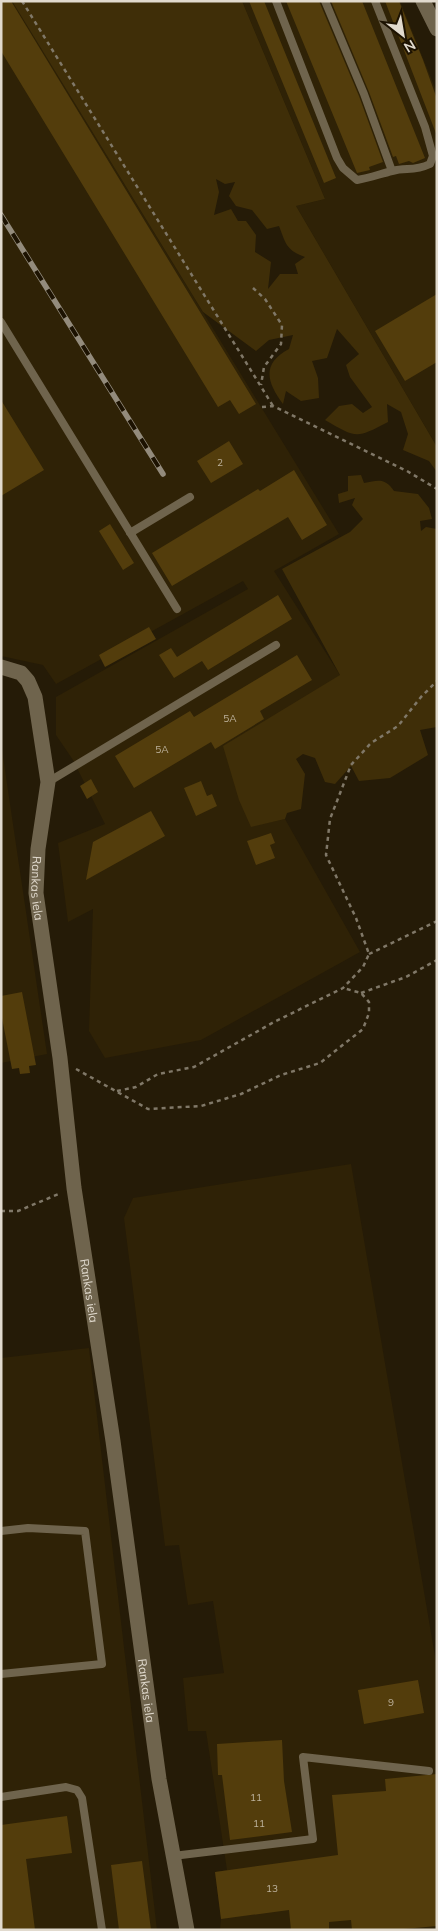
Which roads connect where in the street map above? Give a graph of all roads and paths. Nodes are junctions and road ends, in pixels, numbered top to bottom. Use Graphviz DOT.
graph roads {
  1 [pos="22,1"];
  2 [pos="276,1"];
  3 [pos="325,1"];
  4 [pos="375,1"];
  5 [pos="423,1"];
  6 [pos="437,29"];
  7 [pos="392,171"];
  8 [pos="254,288"];
  9 [pos="1,322"];
  10 [pos="261,386"];
  11 [pos="273,406"];
  12 [pos="262,407"];
  13 [pos="437,489"];
  14 [pos="190,497"];
  15 [pos="130,533"];
  16 [pos="177,609"];
  17 [pos="276,645"];
  18 [pos="1,667"];
  19 [pos="437,682"];
  20 [pos="48,782"];
  21 [pos="437,921"];
  22 [pos="369,954"];
  23 [pos="437,960"];
  24 [pos="343,988"];
  25 [pos="360,994"];
  26 [pos="60,1058"];
  27 [pos="117,1091"];
  28 [pos="74,1188"];
  29 [pos="1,1211"];
  30 [pos="1,1531"];
  31 [pos="1,1674"];
  32 [pos="429,1771"];
  33 [pos="1,1797"];
  34 [pos="173,1856"];
  35 [pos="102,1930"];
  36 [pos="187,1930"];
  1 -- 10 [label="path"];
  2 -- 7 [label="lane"];
  3 -- 7 [label="lane"];
  4 -- 7 [label="lane"];
  5 -- 6 [label="street"];
  8 -- 10 [label="path"];
  9 -- 15 [label="lane"];
  10 -- 11 [label="path"];
  11 -- 12 [label="path"];
  11 -- 13 [label="path"];
  14 -- 15 [label="lane"];
  15 -- 16 [label="lane"];
  17 -- 20 [label="lane"];
  18 -- 20 [label="street, Rankas iela"];
  19 -- 22 [label="path"];
  20 -- 26 [label="street, Rankas iela"];
  21 -- 22 [label="path"];
  22 -- 24 [label="path"];
  23 -- 25 [label="path"];
  24 -- 25 [label="path"];
  24 -- 27 [label="path"];
  25 -- 27 [label="path"];
  26 -- 27 [label="path"];
  26 -- 28 [label="street, Rankas iela"];
  28 -- 29 [label="path"];
  28 -- 34 [label="street, Rankas iela"];
  30 -- 31 [label="lane"];
  32 -- 34 [label="lane"];
  33 -- 35 [label="lane"];
  34 -- 36 [label="street, Rankas iela"];
}
